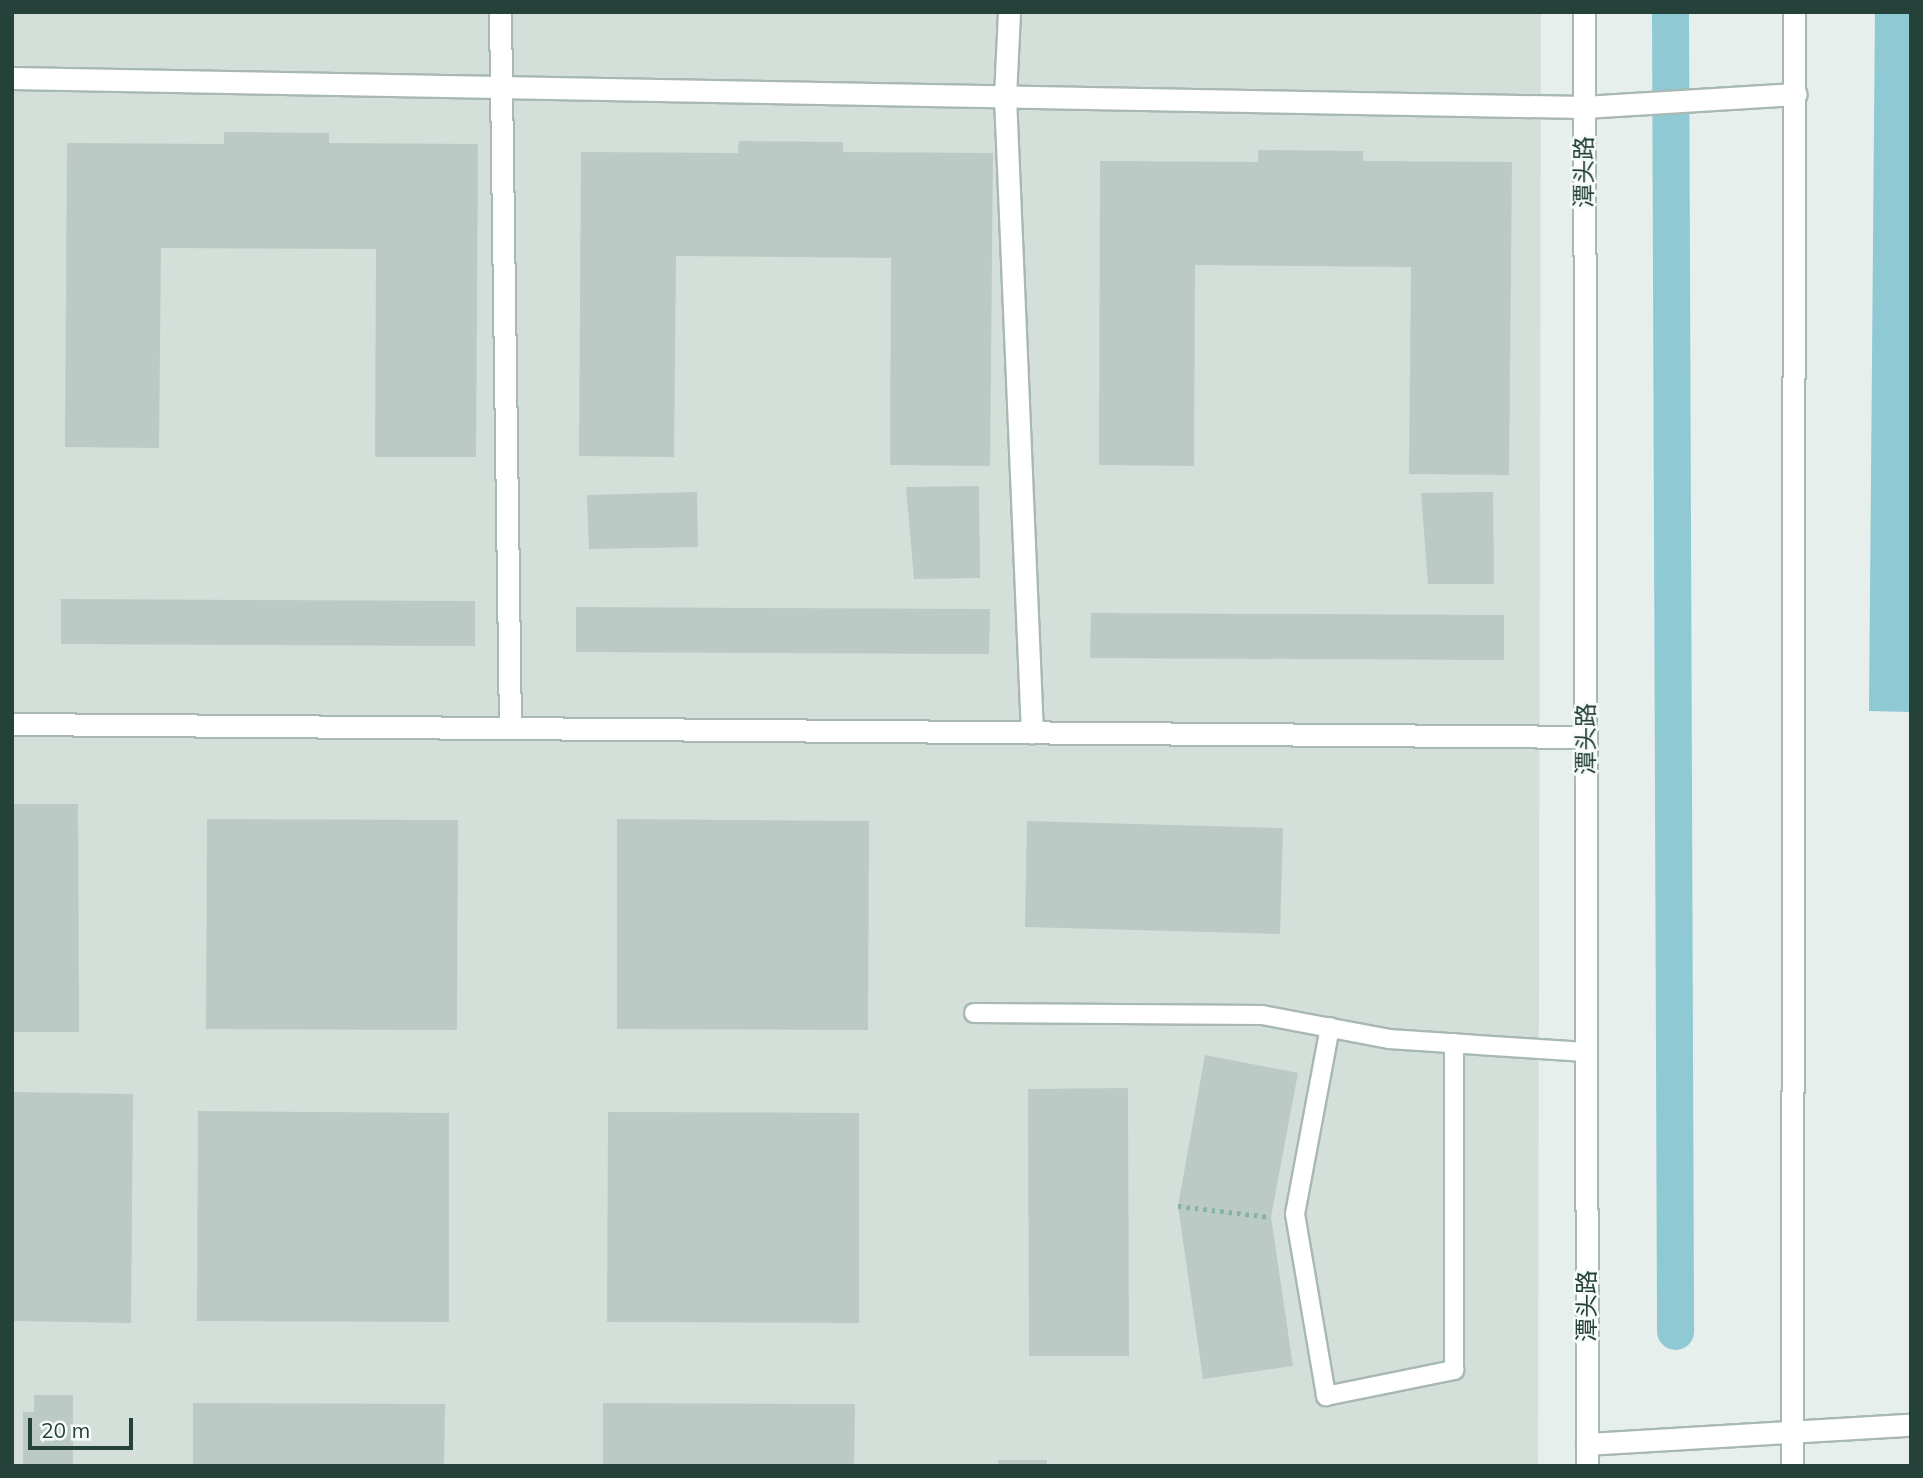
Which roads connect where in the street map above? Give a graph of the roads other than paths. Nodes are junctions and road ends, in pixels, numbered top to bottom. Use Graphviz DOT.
graph roads {
  1 [pos="500,12"];
  2 [pos="1009,12"];
  3 [pos="1584,12"];
  4 [pos="1794,12"];
  5 [pos="12,78"];
  6 [pos="496,87"];
  7 [pos="1796,94"];
  8 [pos="1005,96"];
  9 [pos="1584,107"];
  10 [pos="12,724"];
  11 [pos="510,728"];
  12 [pos="1032,732"];
  13 [pos="1586,737"];
  14 [pos="974,1013"];
  15 [pos="1330,1027"];
  16 [pos="1454,1043"];
  17 [pos="1586,1052"];
  18 [pos="1911,1425"];
  19 [pos="1789,1436"];
  20 [pos="1587,1444"];
  21 [pos="1587,1466"];
  22 [pos="1793,1466"];
  1 -- 6 [label="street"];
  2 -- 8 [label="street"];
  3 -- 9 [label="street, 潭头路"];
  4 -- 7 [label="street"];
  5 -- 6 [label="street"];
  6 -- 8 [label="street"];
  6 -- 11 [label="street"];
  7 -- 9 [label="street"];
  7 -- 19 [label="street"];
  8 -- 9 [label="street"];
  8 -- 12 [label="street"];
  9 -- 13 [label="street, 潭头路"];
  10 -- 11 [label="street"];
  11 -- 12 [label="street"];
  12 -- 13 [label="street"];
  13 -- 17 [label="street, 潭头路"];
  14 -- 15 [label="lane"];
  15 -- 16 [label="lane"];
  15 -- 16 [label="lane"];
  16 -- 17 [label="lane"];
  17 -- 20 [label="street, 潭头路"];
  18 -- 19 [label="street"];
  19 -- 20 [label="street"];
  19 -- 22 [label="street"];
  20 -- 21 [label="street, 潭头路"];
}
